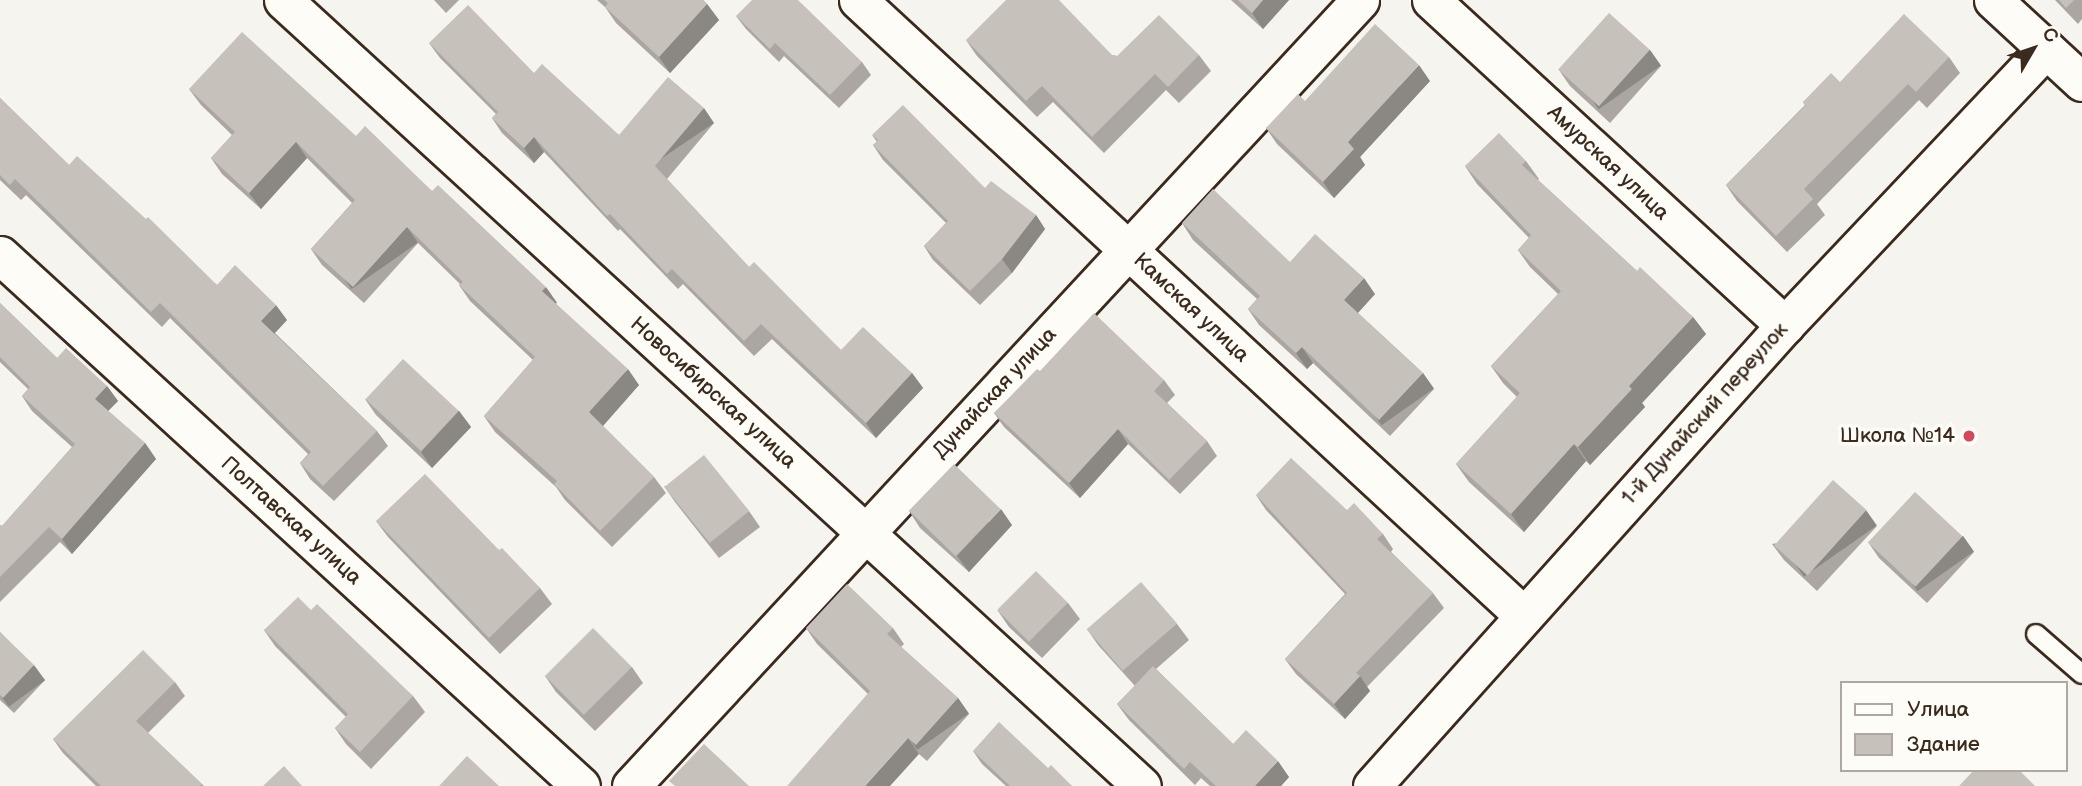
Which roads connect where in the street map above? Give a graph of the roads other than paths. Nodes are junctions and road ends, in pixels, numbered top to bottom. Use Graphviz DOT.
graph roads {
  1 [pos="283,0"];
  2 [pos="858,0"];
  3 [pos="1360,0"];
  4 [pos="1431,0"];
  5 [pos="1993,0"];
  6 [pos="2046,49"];
  7 [pos="2082,82"];
  8 [pos="1128,250"];
  9 [pos="0,255"];
  10 [pos="1785,325"];
  11 [pos="866,533"];
  12 [pos="1524,616"];
  13 [pos="2036,634"];
  14 [pos="2082,674"];
  15 [pos="582,786"];
  16 [pos="631,786"];
  17 [pos="1142,786"];
  18 [pos="1371,786"];
  1 -- 11 [label="street, Новосибирская улица"];
  2 -- 8 [label="street, Камская улица"];
  3 -- 8 [label="street, Дунайская улица"];
  4 -- 10 [label="street, Амурская улица"];
  5 -- 6 [label="street"];
  6 -- 7 [label="street"];
  6 -- 10 [label="street, 1-й Дунайский переулок"];
  8 -- 11 [label="street, Дунайская улица"];
  8 -- 12 [label="street, Камская улица"];
  9 -- 15 [label="street, Полтавская улица"];
  10 -- 12 [label="street, 1-й Дунайский переулок"];
  11 -- 16 [label="street, Дунайская улица"];
  11 -- 17 [label="street, Новосибирская улица"];
  12 -- 18 [label="street, 1-й Дунайский переулок"];
  13 -- 14 [label="lane"];
}
